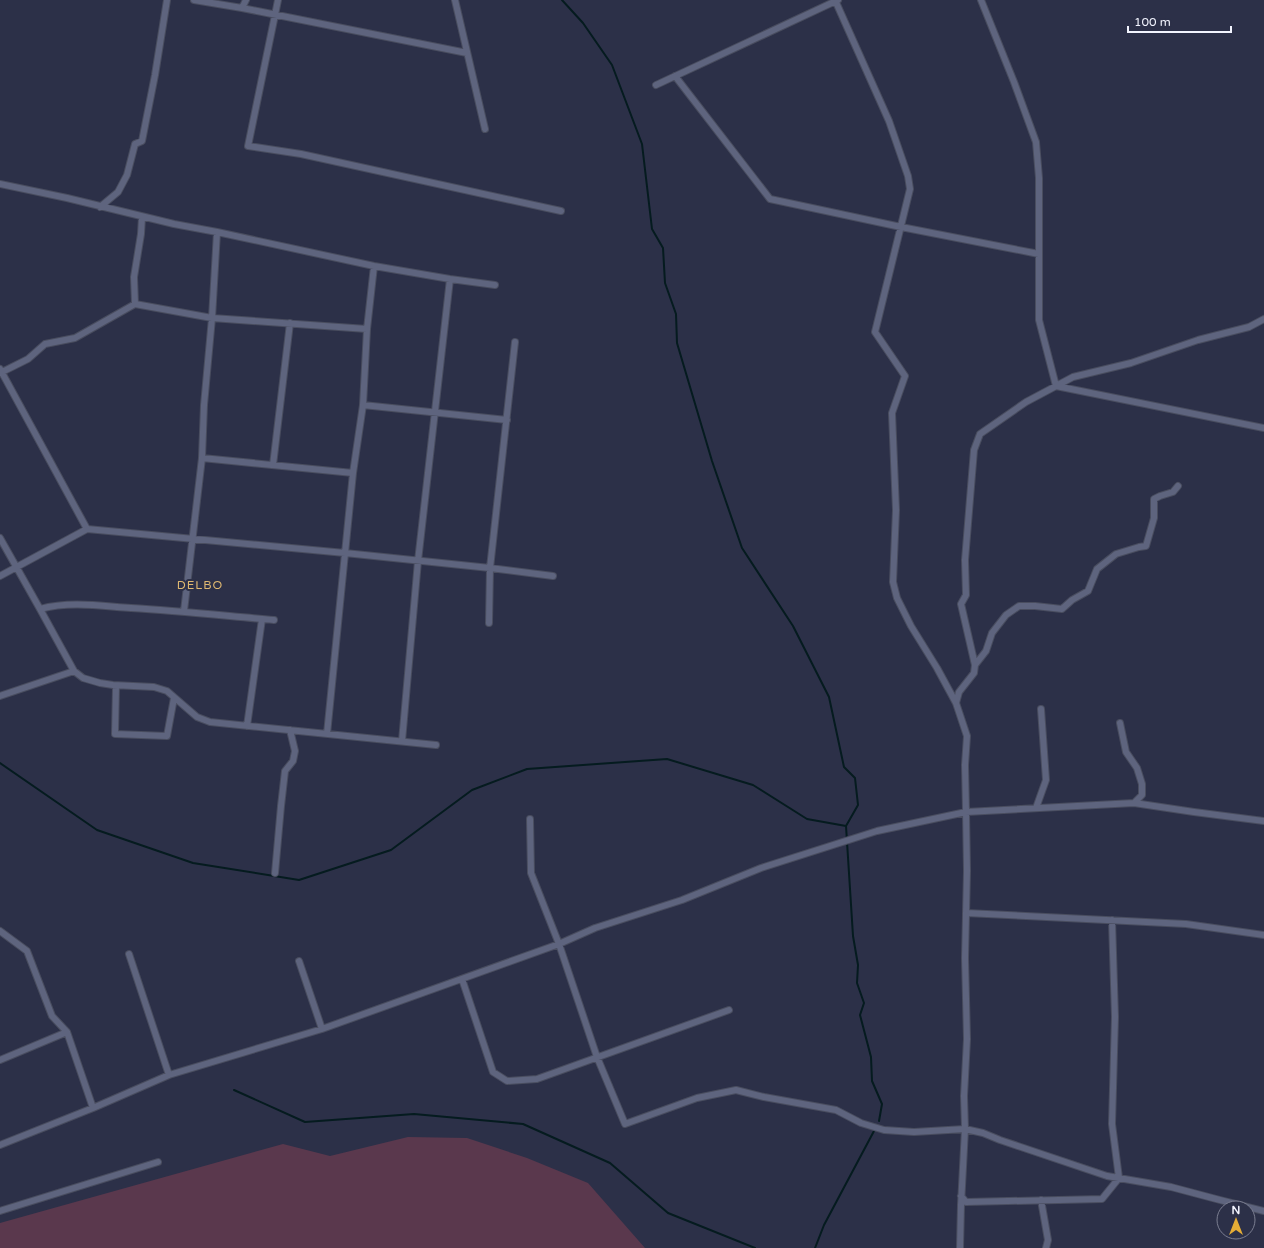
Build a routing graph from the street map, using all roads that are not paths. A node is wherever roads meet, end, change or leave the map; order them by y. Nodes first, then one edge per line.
1 (167, 0) edge
2 (194, 0) edge
3 (246, 0) edge
4 (278, 0) edge
5 (455, 0) edge
6 (836, 0) edge
7 (981, 0) edge
8 (242, 8) junction
9 (276, 15) junction
10 (467, 53) junction
11 (675, 76) junction
12 (656, 85) dead end
13 (485, 129) dead end
14 (0, 184) edge
15 (100, 207) junction
16 (561, 211) dead end
17 (142, 216) junction
18 (900, 227) junction
19 (218, 232) junction
20 (1039, 254) junction
21 (374, 266) junction
22 (450, 279) junction
23 (495, 285) dead end
24 (135, 304) junction
25 (212, 318) junction
26 (1264, 319) edge
27 (290, 323) junction
28 (367, 329) junction
29 (515, 342) dead end
30 (0, 371) edge
31 (1056, 386) junction
32 (364, 405) junction
33 (435, 412) junction
34 (506, 420) junction
35 (1264, 428) edge
36 (202, 458) junction
37 (273, 465) junction
38 (353, 473) junction
39 (1178, 486) dead end
40 (87, 529) junction
41 (0, 538) edge
42 (193, 538) junction
43 (345, 553) junction
44 (418, 561) junction
45 (16, 568) junction
46 (490, 568) junction
47 (0, 576) edge
48 (553, 576) dead end
49 (40, 609) junction
50 (184, 611) junction
51 (262, 619) junction
52 (274, 620) dead end
53 (489, 622) dead end
54 (975, 665) junction
55 (74, 671) junction
56 (116, 686) junction
57 (0, 696) edge
58 (174, 698) junction
59 (956, 703) junction
60 (1041, 709) dead end
61 (1120, 724) dead end
62 (247, 726) junction
63 (290, 730) junction
64 (327, 734) junction
65 (402, 741) junction
66 (436, 745) dead end
67 (1134, 803) junction
68 (1036, 808) junction
69 (966, 812) junction
70 (530, 819) dead end
71 (1264, 820) edge
72 (275, 873) dead end
73 (966, 913) junction
74 (1112, 920) junction
75 (0, 931) edge
76 (1264, 935) edge
77 (559, 944) junction
78 (129, 954) dead end
79 (299, 961) dead end
80 (462, 979) junction
81 (729, 1010) dead end
82 (322, 1028) junction
83 (67, 1032) junction
84 (598, 1057) junction
85 (0, 1060) edge
86 (169, 1075) junction
87 (93, 1108) junction
88 (965, 1129) junction
89 (0, 1145) edge
90 (158, 1162) dead end
91 (1119, 1178) junction
92 (961, 1196) junction
93 (1041, 1200) junction
94 (0, 1211) edge
95 (1264, 1211) edge
96 (960, 1248) edge
97 (1046, 1248) edge

1 - 15 street
2 - 8 street
3 - 8 street
4 - 9 street
5 - 10 street
6 - 11 street
6 - 18 street
7 - 20 street
8 - 9 street
9 - 10 street
9 - 16 street
10 - 13 street
11 - 12 street
11 - 18 street
14 - 15 street
15 - 17 street
17 - 19 street
17 - 24 street
18 - 20 street
18 - 59 street
19 - 21 street
19 - 25 street
20 - 31 street
21 - 22 street
21 - 28 street
22 - 23 street
22 - 33 street
24 - 25 street
24 - 30 street
25 - 27 street
25 - 36 street
26 - 31 street
27 - 28 street
27 - 37 street
28 - 32 street
29 - 34 street
30 - 40 street
31 - 35 street
31 - 54 street
32 - 33 street
32 - 38 street
33 - 34 street
33 - 44 street
34 - 46 street
36 - 37 street
36 - 42 street
37 - 38 street
38 - 43 street
39 - 54 street
40 - 42 street
40 - 45 street
41 - 45 street
42 - 43 street
42 - 50 street
43 - 44 street
43 - 64 street
44 - 46 street
44 - 65 street
45 - 47 street
45 - 49 street
46 - 48 street
46 - 53 street
49 - 50 street
49 - 55 street
50 - 51 street
51 - 52 street
51 - 62 street
54 - 59 street
55 - 56 street
55 - 57 street
56 - 58 street
56 - 58 street
58 - 62 street
59 - 69 street
60 - 68 street
61 - 67 street
62 - 63 street
63 - 64 street
63 - 72 street
64 - 65 street
65 - 66 street
67 - 68 street
67 - 71 street
68 - 69 street
69 - 73 street
69 - 77 street
70 - 77 street
73 - 74 street
73 - 88 street
74 - 76 street
74 - 91 street
75 - 83 street
77 - 80 street
77 - 84 street
78 - 86 street
79 - 82 street
80 - 82 street
80 - 84 street
81 - 84 street
82 - 86 street
83 - 85 street
83 - 87 street
84 - 88 street
86 - 87 street
87 - 89 street
88 - 91 street
88 - 92 street
90 - 94 street
91 - 93 street
91 - 95 street
92 - 93 street
92 - 96 street
93 - 97 street

